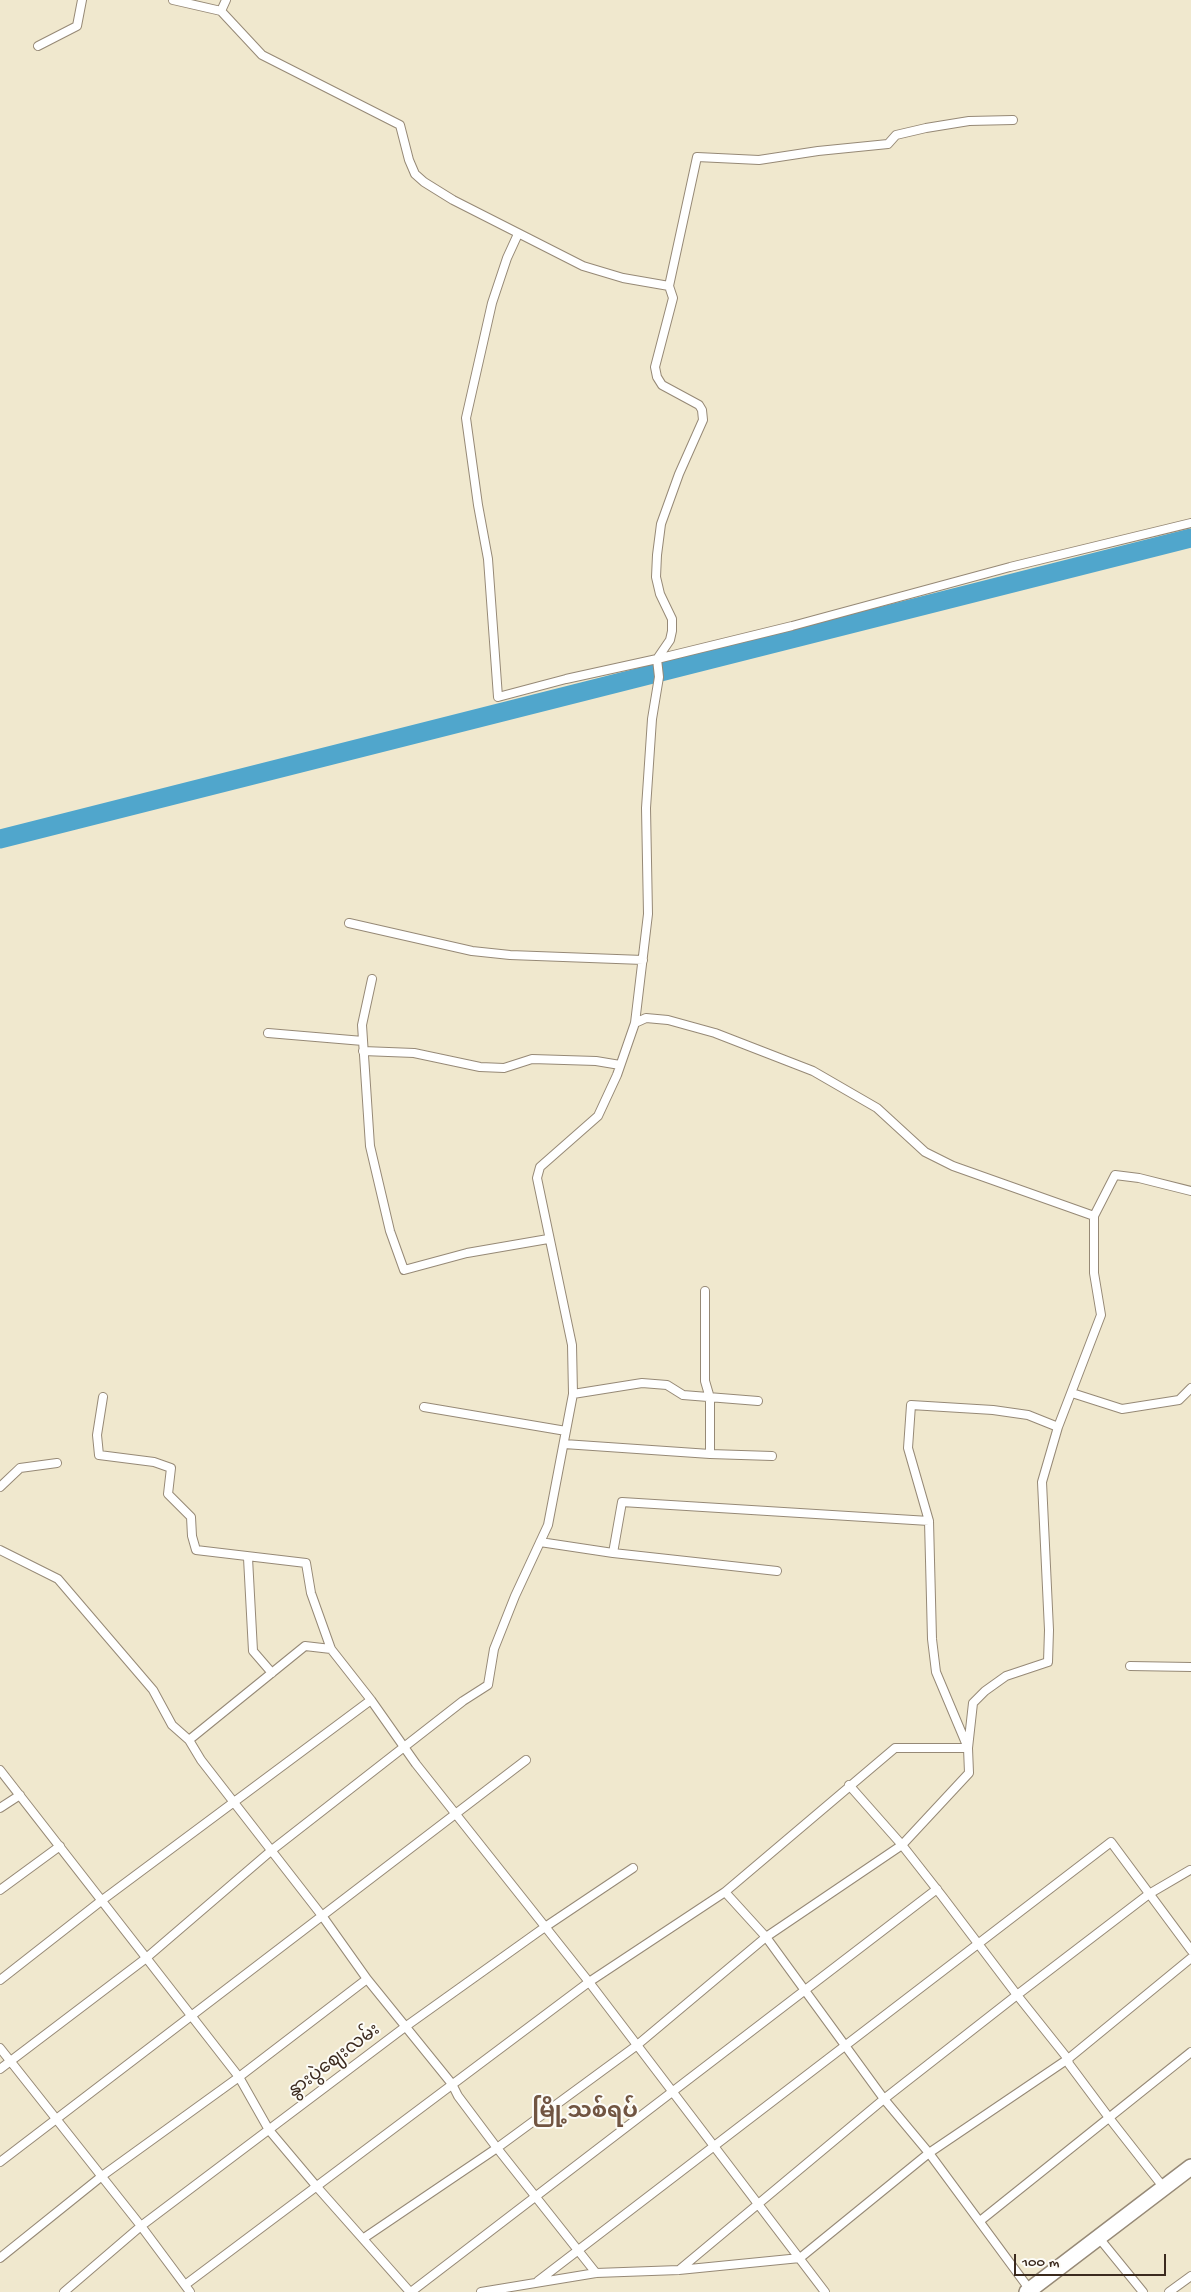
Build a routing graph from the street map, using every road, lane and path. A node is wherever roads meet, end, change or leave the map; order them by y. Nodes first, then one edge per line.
1 (82, 0) edge
2 (173, 0) edge
3 (226, 0) edge
4 (204, 3) edge
5 (221, 10) junction
6 (38, 46) dead end
7 (1013, 120) dead end
8 (518, 234) junction
9 (669, 286) junction
10 (1191, 523) edge
11 (657, 660) junction
12 (349, 923) dead end
13 (642, 960) junction
14 (372, 979) dead end
15 (635, 1024) junction
16 (268, 1033) dead end
17 (363, 1041) junction
18 (363, 1051) junction
19 (620, 1065) junction
20 (1191, 1192) edge
21 (1094, 1216) junction
22 (548, 1239) junction
23 (705, 1291) dead end
24 (1191, 1388) edge
25 (1072, 1393) junction
26 (573, 1394) junction
27 (103, 1397) dead end
28 (710, 1398) junction
29 (758, 1401) dead end
30 (424, 1407) dead end
31 (1058, 1427) junction
32 (566, 1431) junction
33 (564, 1444) junction
34 (710, 1454) junction
35 (772, 1456) dead end
36 (57, 1463) dead end
37 (0, 1486) edge
38 (929, 1521) junction
39 (540, 1542) junction
40 (0, 1550) edge
41 (612, 1553) junction
42 (248, 1558) junction
43 (777, 1571) dead end
44 (331, 1650) junction
45 (1130, 1666) dead end
46 (1191, 1667) edge
47 (272, 1673) junction
48 (371, 1700) junction
49 (189, 1740) junction
50 (405, 1746) junction
51 (968, 1748) junction
52 (526, 1760) dead end
53 (0, 1770) edge
54 (849, 1785) junction
55 (20, 1795) junction
56 (233, 1803) junction
57 (0, 1808) edge
58 (455, 1813) junction
59 (902, 1844) junction
60 (60, 1846) junction
61 (272, 1850) junction
62 (633, 1868) dead end
63 (1190, 1870) edge
64 (936, 1889) junction
65 (0, 1890) edge
66 (725, 1892) junction
67 (1149, 1894) junction
68 (101, 1901) junction
69 (323, 1916) junction
70 (545, 1927) junction
71 (766, 1936) junction
72 (978, 1943) junction
73 (1191, 1950) edge
74 (1191, 1958) edge
75 (145, 1959) junction
76 (367, 1978) junction
77 (0, 1980) edge
78 (589, 1982) junction
79 (806, 1990) junction
80 (1017, 1995) junction
81 (192, 2016) junction
82 (405, 2027) junction
83 (846, 2045) junction
84 (636, 2046) junction
85 (0, 2048) edge
86 (1191, 2052) edge
87 (1068, 2059) junction
88 (10, 2061) junction
89 (0, 2069) edge
90 (239, 2078) junction
91 (452, 2084) junction
92 (672, 2092) junction
93 (884, 2099) junction
94 (56, 2118) junction
95 (1110, 2119) junction
96 (270, 2130) junction
97 (713, 2147) junction
98 (497, 2148) junction
99 (929, 2153) junction
100 (0, 2162) edge
101 (1191, 2167) edge
102 (102, 2176) junction
103 (317, 2187) junction
104 (1164, 2188) junction
105 (536, 2196) junction
106 (758, 2205) junction
107 (980, 2221) junction
108 (141, 2226) junction
109 (364, 2238) junction
110 (1099, 2238) junction
111 (578, 2251) junction
112 (0, 2258) edge
113 (800, 2258) junction
114 (679, 2270) junction
115 (596, 2273) junction
116 (1191, 2276) edge
117 (538, 2281) junction
118 (185, 2285) junction
119 (1029, 2291) edge
120 (64, 2292) edge
121 (190, 2292) edge
122 (411, 2292) edge
123 (481, 2292) edge
124 (824, 2292) edge
125 (1143, 2292) edge
126 (1169, 2292) edge

1 - 6 street
2 - 4 street
3 - 5 street
4 - 5 street
5 - 8 street
7 - 9 street
8 - 9 street
8 - 11 street
9 - 11 street
10 - 11 street
11 - 13 street
12 - 13 street
13 - 15 street
14 - 17 street
15 - 19 street
15 - 21 street
16 - 17 street
17 - 18 street
18 - 19 street
18 - 22 street
19 - 22 street
20 - 21 street
21 - 25 street
22 - 26 street
23 - 28 street
24 - 25 street
25 - 31 street
26 - 28 street
26 - 32 street
27 - 42 street
28 - 29 street
28 - 34 street
30 - 32 street
31 - 38 street
31 - 51 street
32 - 33 street
33 - 34 street
33 - 39 street
34 - 35 street
36 - 37 street
38 - 41 street
38 - 51 street
39 - 41 street
39 - 50 street
40 - 49 street
41 - 43 street
42 - 44 street
42 - 47 street
44 - 47 street
44 - 48 street
45 - 46 street
47 - 49 street
48 - 50 street
48 - 56 street
49 - 56 street
50 - 58 street
50 - 61 street
51 - 54 street
51 - 59 street
52 - 58 street
53 - 55 street
54 - 59 street
54 - 66 street
55 - 57 street
55 - 60 street
56 - 61 street
56 - 68 street
58 - 69 street
58 - 70 street
59 - 64 street
59 - 71 street
60 - 65 street
60 - 68 street
61 - 69 street
61 - 75 street
62 - 70 street, နွားပွဲဈေးလမ်း
63 - 67 street
64 - 72 street
64 - 79 street
66 - 71 street
66 - 78 street
67 - 72 street
67 - 73 street
67 - 80 street
68 - 75 street
68 - 77 street
69 - 76 street
69 - 81 street
70 - 78 street
70 - 82 street, နွားပွဲဈေးလမ်း
71 - 79 street
71 - 84 street
72 - 80 street
72 - 83 street
74 - 87 street
75 - 81 street
75 - 88 street
76 - 82 street
76 - 90 street
78 - 84 street
78 - 91 street
79 - 83 street
79 - 92 street
80 - 87 street
80 - 93 street
81 - 90 street
81 - 94 street
82 - 91 street
82 - 96 street, နွားပွဲဈေးလမ်း
83 - 93 street
83 - 97 street
84 - 92 street
84 - 98 street
85 - 88 street
86 - 95 street
87 - 95 street
87 - 99 street
88 - 89 street
88 - 94 street
90 - 96 street
90 - 102 street
91 - 98 street
91 - 103 street
92 - 97 street
92 - 105 street
93 - 99 street
93 - 106 street
94 - 100 street
94 - 102 street
95 - 104 street
95 - 107 street
96 - 103 street
96 - 108 street, နွားပွဲဈေးလမ်း
97 - 106 street
97 - 111 street
98 - 105 street
98 - 109 street
99 - 107 street
99 - 113 street
101 - 104 highway
102 - 108 street
102 - 112 street
103 - 109 street
103 - 118 street
104 - 110 highway
105 - 111 street
105 - 122 street
106 - 113 street
106 - 114 street
107 - 119 street
108 - 118 street
108 - 120 street, နွားပွဲဈေးလမ်း
109 - 122 street
110 - 119 highway
110 - 125 street
111 - 115 street
111 - 117 street
113 - 114 street
113 - 124 street
114 - 115 street
115 - 117 street
116 - 126 street
117 - 123 street
118 - 121 street

